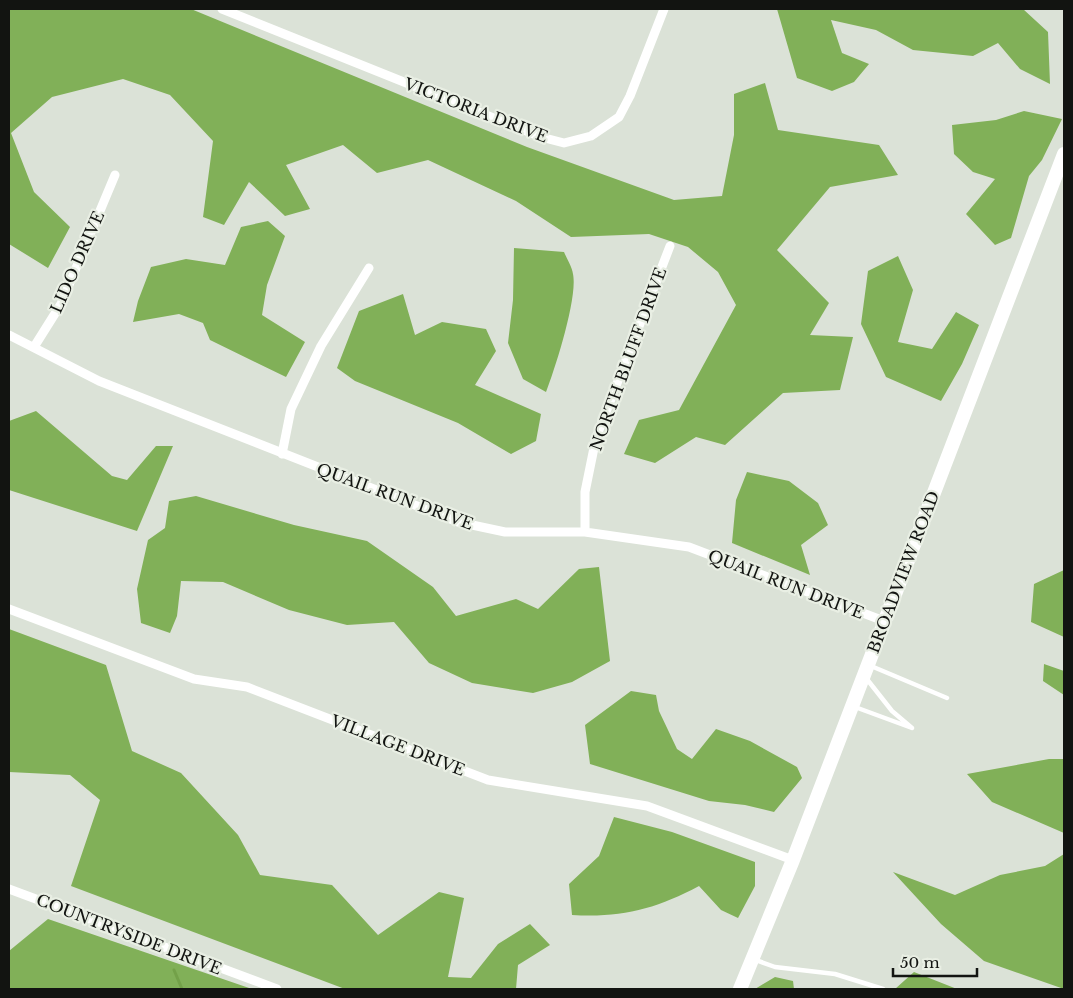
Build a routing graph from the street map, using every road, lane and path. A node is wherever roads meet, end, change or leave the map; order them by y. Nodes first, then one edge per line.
1 (222, 9) edge
2 (664, 9) edge
3 (1064, 154) edge
4 (115, 175) dead end
5 (670, 246) dead end
6 (368, 268) dead end
7 (9, 334) edge
8 (34, 347) junction
9 (282, 454) junction
10 (585, 532) junction
11 (9, 609) edge
12 (884, 620) junction
13 (865, 669) junction
14 (946, 698) dead end
15 (852, 705) junction
16 (792, 860) junction
17 (9, 889) edge
18 (752, 958) junction
19 (277, 989) edge
20 (740, 989) edge
21 (883, 989) edge

1 - 2 street, VICTORIA DRIVE
3 - 12 main road, BROADVIEW ROAD
4 - 8 street, LIDO DRIVE
5 - 10 street, NORTH BLUFF DRIVE
6 - 9 street
7 - 8 street, QUAIL RUN DRIVE
8 - 9 street, QUAIL RUN DRIVE
9 - 10 street, QUAIL RUN DRIVE
10 - 12 street, QUAIL RUN DRIVE
11 - 16 street, VILLAGE DRIVE
12 - 13 main road, BROADVIEW ROAD
13 - 14 lane
13 - 15 main road, BROADVIEW ROAD
13 - 15 lane
15 - 16 main road, BROADVIEW ROAD
16 - 18 main road, BROADVIEW ROAD
17 - 19 street, COUNTRYSIDE DRIVE
18 - 20 main road, BROADVIEW ROAD
18 - 21 lane

